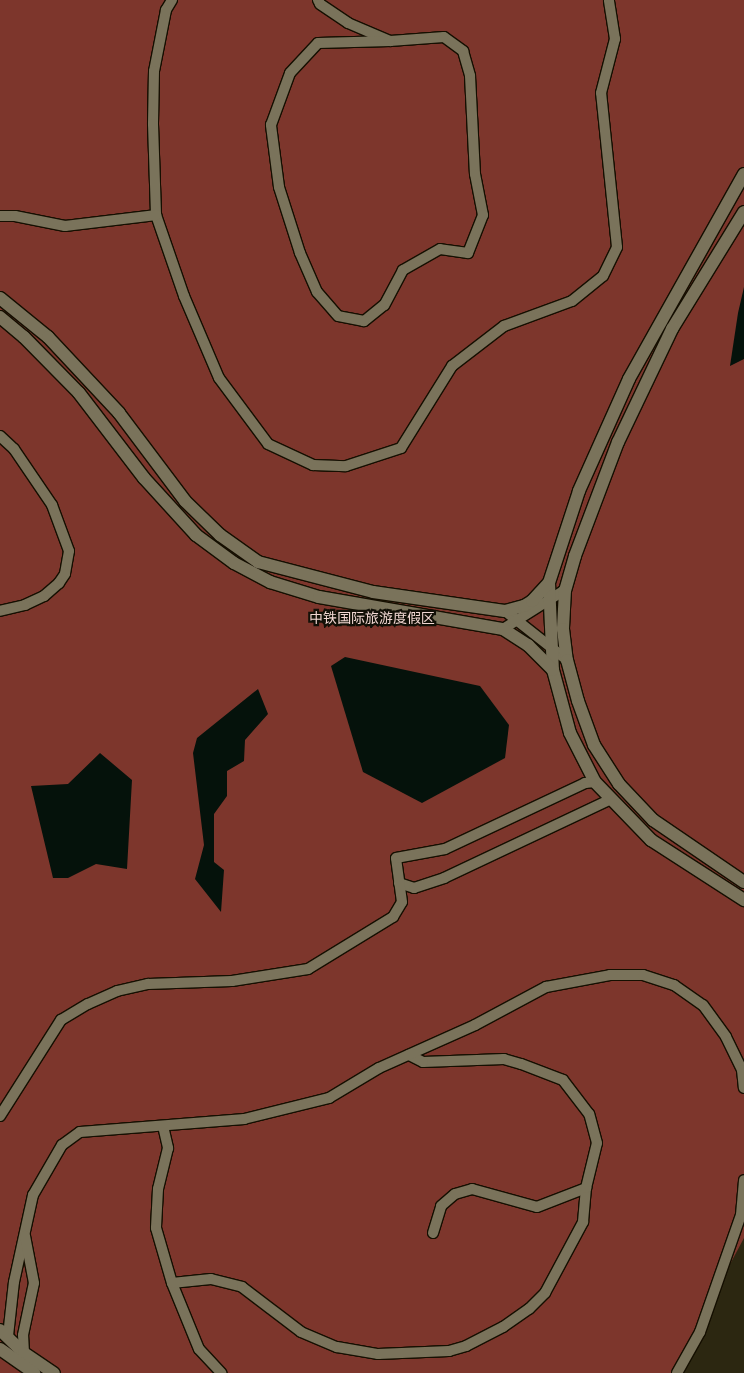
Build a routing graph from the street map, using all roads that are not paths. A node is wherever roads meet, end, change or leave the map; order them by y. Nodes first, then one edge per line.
1 (172, 0) edge
2 (318, 0) edge
3 (609, 0) edge
4 (390, 41) junction
5 (744, 174) edge
6 (744, 212) edge
7 (156, 215) junction
8 (0, 216) edge
9 (15, 216) junction
10 (0, 224) edge
11 (0, 298) edge
12 (0, 317) edge
13 (0, 436) edge
14 (549, 583) junction
15 (565, 590) junction
16 (550, 601) junction
17 (0, 611) edge
18 (505, 611) junction
19 (516, 620) junction
20 (503, 629) junction
21 (552, 648) junction
22 (567, 660) junction
23 (553, 670) junction
24 (594, 782) junction
25 (611, 799) junction
26 (744, 882) edge
27 (399, 883) junction
28 (744, 900) edge
29 (408, 1055) junction
30 (744, 1088) edge
31 (0, 1116) edge
32 (163, 1126) junction
33 (744, 1180) edge
34 (586, 1188) junction
35 (742, 1212) edge
36 (24, 1230) junction
37 (433, 1233) dead end
38 (14, 1282) junction
39 (34, 1283) junction
40 (172, 1283) junction
41 (4, 1333) edge
42 (0, 1349) edge
43 (24, 1353) junction
44 (34, 1373) edge
45 (54, 1373) edge
46 (221, 1373) edge
47 (677, 1373) edge

1 - 7 street
2 - 4 street
3 - 7 street
4 - 4 street
5 - 14 street
6 - 15 street
7 - 9 street
8 - 9 street
9 - 10 street
11 - 18 street
12 - 20 street
13 - 17 street
14 - 16 street
14 - 18 street
15 - 16 street
15 - 22 street
16 - 19 street
16 - 21 street
18 - 19 street
19 - 20 street
19 - 21 street
20 - 23 street
21 - 22 street
21 - 23 street
22 - 26 street
23 - 24 street
24 - 25 street
24 - 27 street
25 - 27 street
25 - 28 street
27 - 31 street
29 - 30 street
29 - 32 street
29 - 34 street
32 - 36 street
32 - 40 street
33 - 35 street
34 - 37 street
34 - 40 street
35 - 47 street
36 - 38 street
36 - 39 street
38 - 39 street
38 - 41 street
39 - 43 street
40 - 46 street
41 - 43 street
42 - 44 street
43 - 45 street

